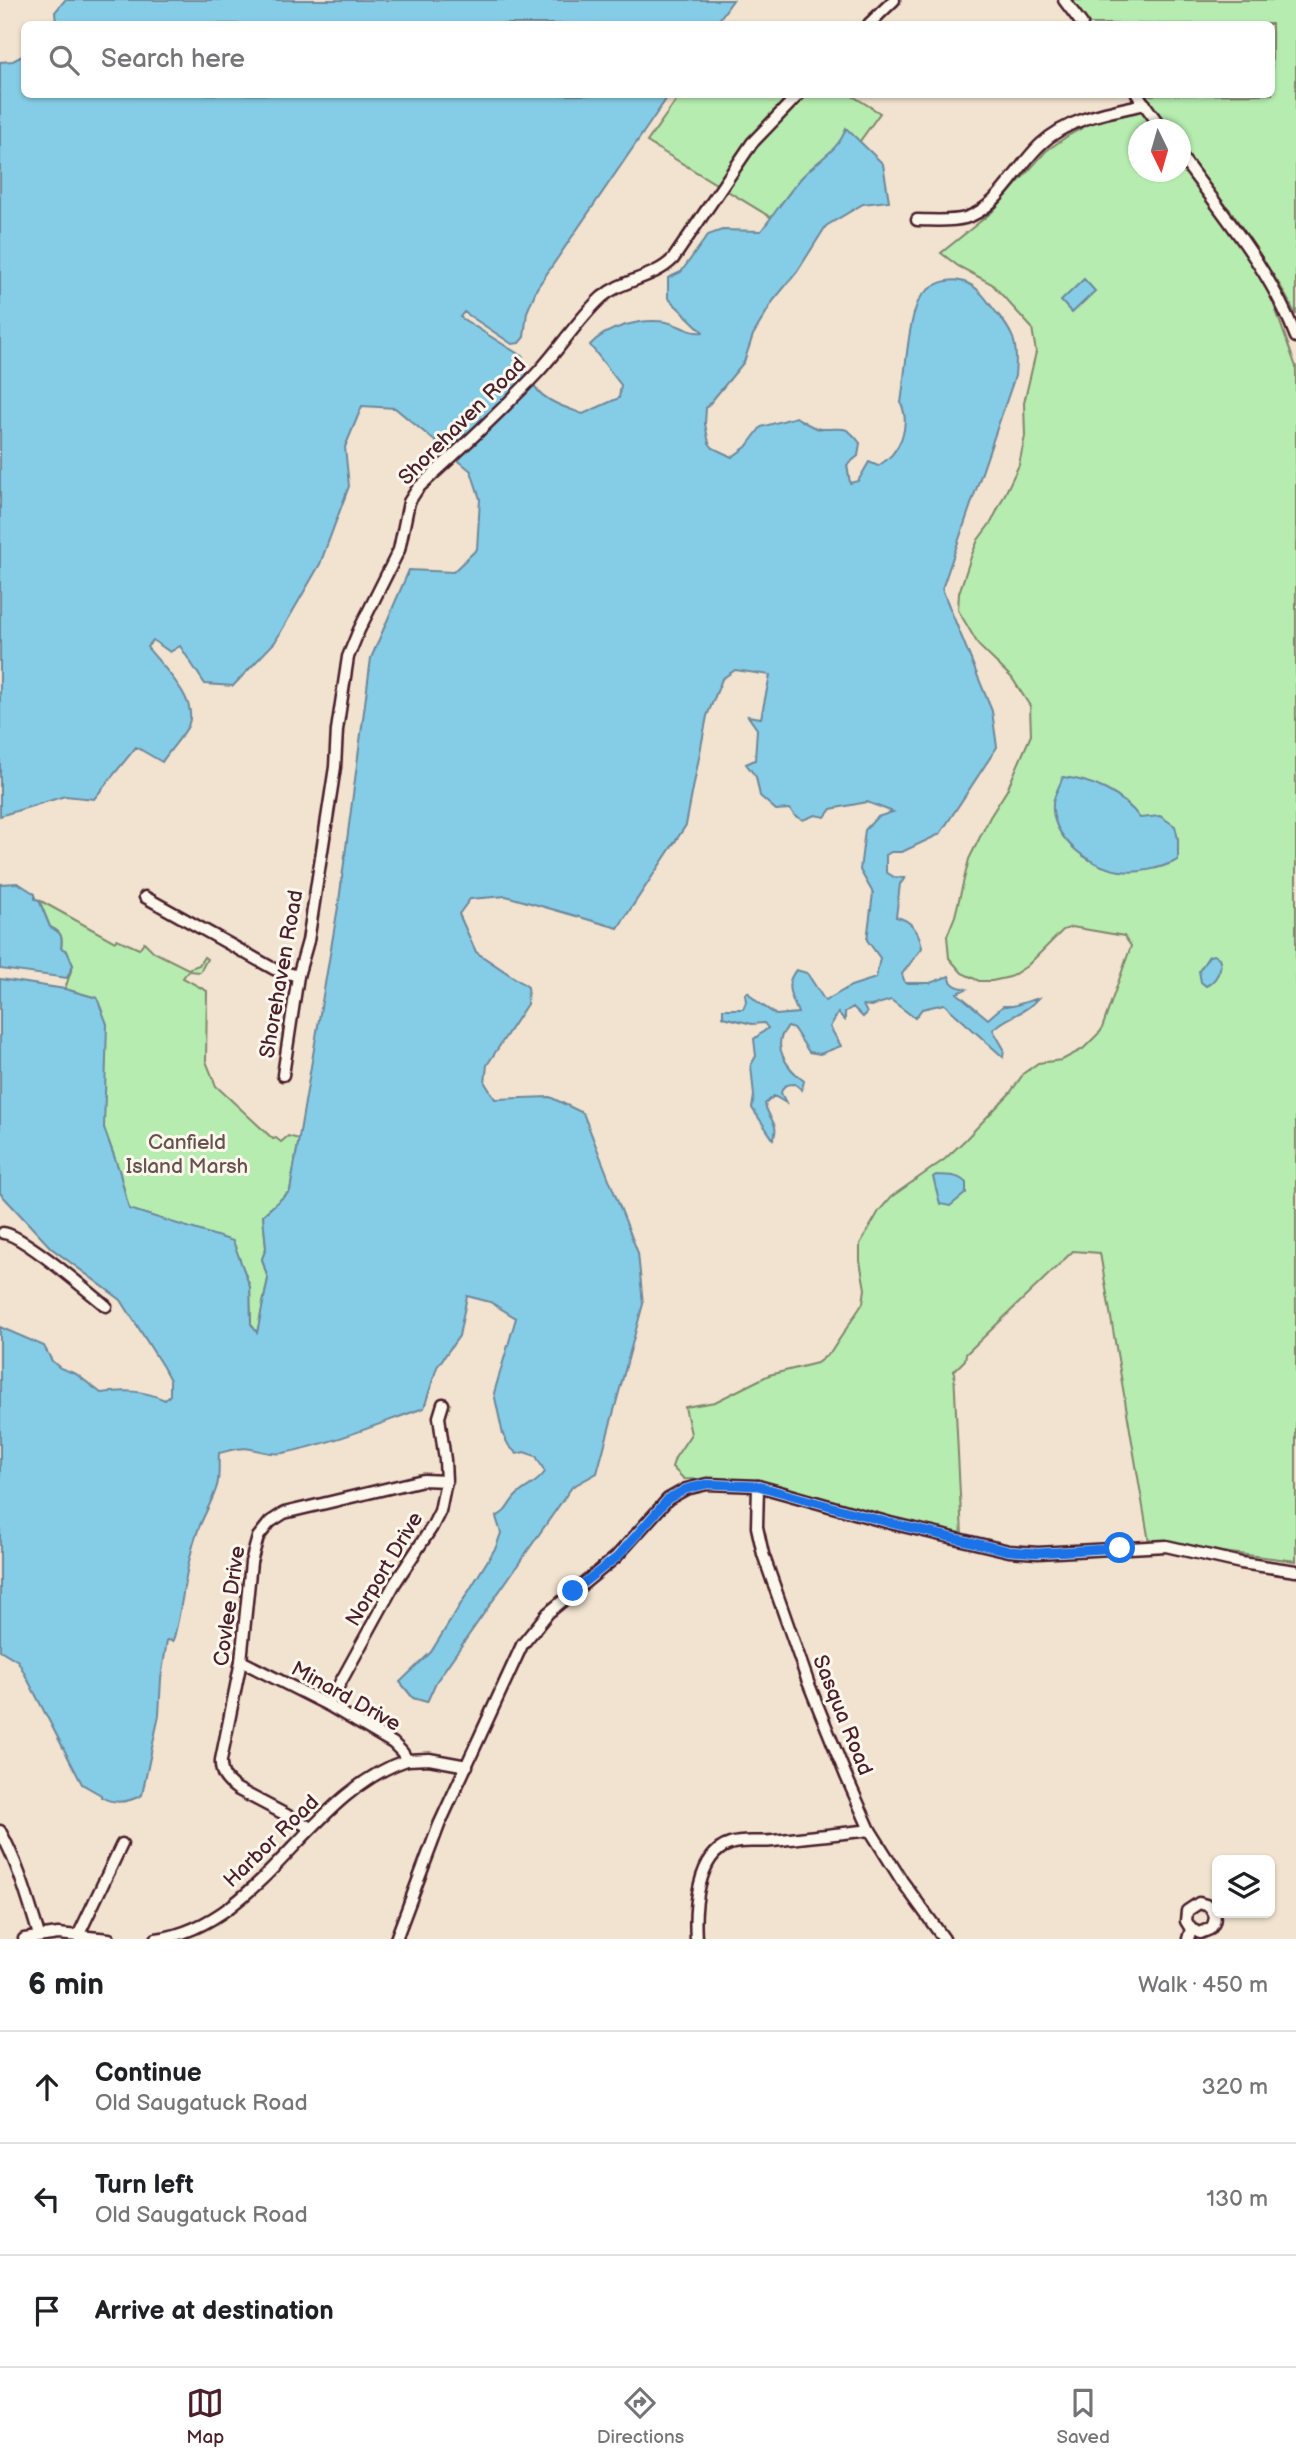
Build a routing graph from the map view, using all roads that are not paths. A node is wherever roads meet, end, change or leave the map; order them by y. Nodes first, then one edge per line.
1 (894, 0) edge
2 (1064, 0) edge
3 (872, 21) edge
4 (1080, 21) edge
5 (795, 98) edge
6 (1140, 98) edge
7 (1144, 104) junction
8 (1155, 119) edge
9 (1191, 169) edge
10 (917, 220) dead end
11 (1296, 337) edge
12 (145, 897) dead end
13 (298, 976) junction
14 (282, 1075) dead end
15 (1, 1234) edge
16 (106, 1306) dead end
17 (443, 1404) dead end
18 (446, 1481) junction
19 (758, 1486) junction
20 (1296, 1571) edge
21 (241, 1661) junction
22 (328, 1705) junction
23 (407, 1760) junction
24 (467, 1766) junction
25 (311, 1828) junction
26 (870, 1830) junction
27 (0, 1831) edge
28 (122, 1844) dead end
29 (38, 1936) junction
30 (78, 1936) junction
31 (24, 1939) edge
32 (109, 1939) edge
33 (156, 1939) edge
34 (396, 1939) edge
35 (696, 1939) edge
36 (944, 1939) edge

1 - 3 street
2 - 4 street
5 - 13 street, Shorehaven Road
6 - 7 street
7 - 8 street
7 - 10 street
9 - 11 street
12 - 13 street
13 - 14 street, Shorehaven Road
15 - 16 street
17 - 18 street, Norport Drive
18 - 21 street, Covlee Drive
18 - 22 street, Norport Drive
19 - 20 street
19 - 24 street
19 - 26 street, Sasqua Road
21 - 22 street, Minard Drive
21 - 25 street, Covlee Drive
22 - 23 street, Minard Drive
23 - 24 street, Minard Drive
23 - 25 street, Harbor Road
24 - 34 street
25 - 33 street, Harbor Road
26 - 35 street
26 - 36 street, Sasqua Road
27 - 29 street
28 - 30 street
29 - 30 street
29 - 31 street
30 - 32 street

